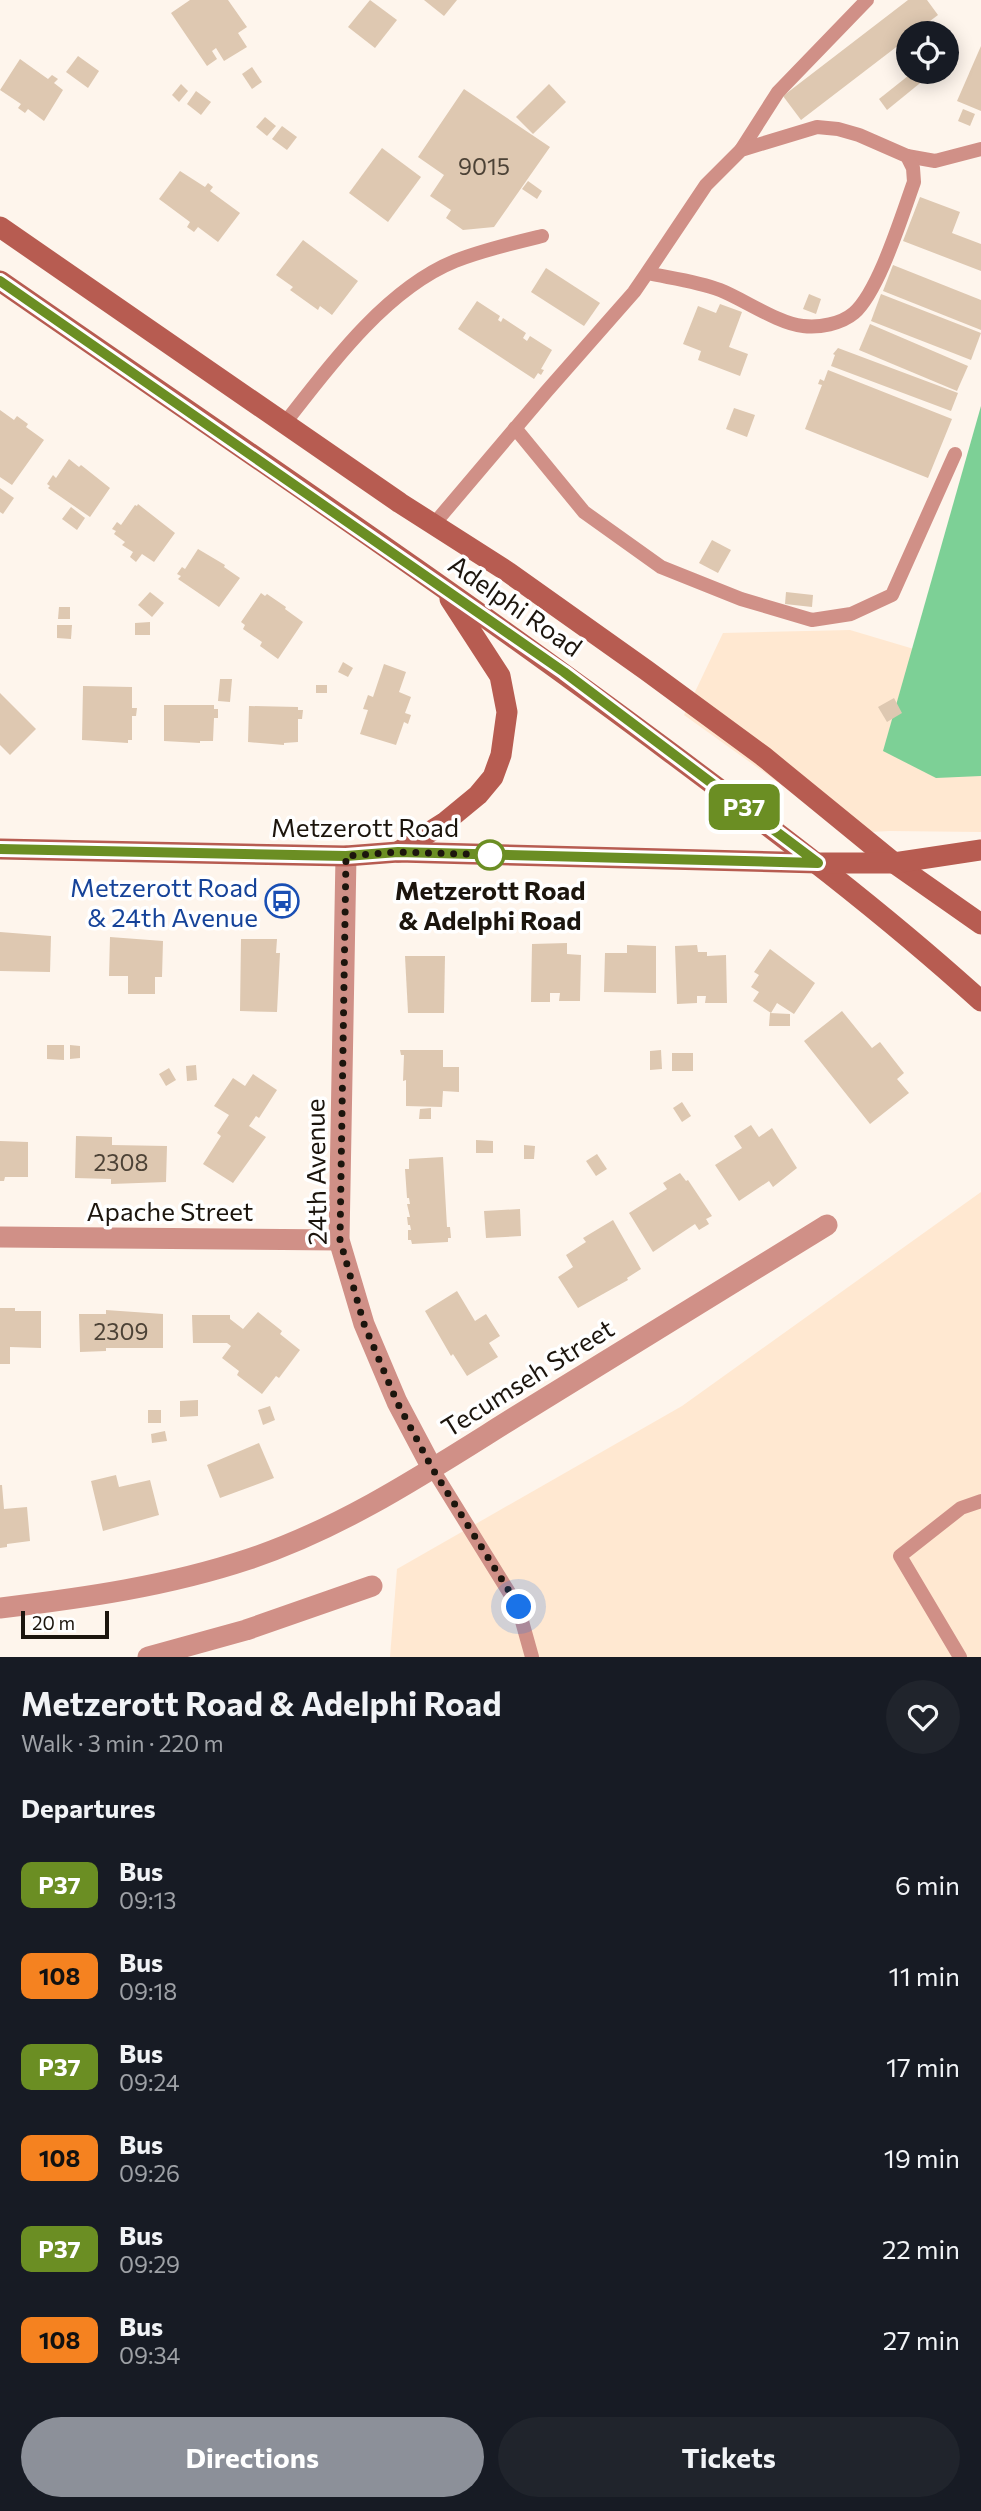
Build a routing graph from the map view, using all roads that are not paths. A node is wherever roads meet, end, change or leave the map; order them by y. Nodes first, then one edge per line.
1 (867, 0) edge
2 (981, 149) edge
3 (741, 150) junction
4 (907, 156) junction
5 (0, 227) edge
6 (542, 236) dead end
7 (647, 273) junction
8 (0, 281) edge
9 (285, 423) junction
10 (515, 428) junction
11 (956, 454) dead end
12 (434, 524) junction
13 (443, 588) junction
14 (0, 849) edge
15 (981, 850) edge
16 (398, 852) junction
17 (346, 856) junction
18 (818, 863) junction
19 (894, 863) junction
20 (981, 924) edge
21 (981, 1001) edge
22 (827, 1225) dead end
23 (0, 1237) edge
24 (340, 1240) junction
25 (432, 1468) junction
26 (981, 1501) edge
27 (372, 1586) dead end
28 (0, 1608) edge
29 (148, 1657) edge
30 (532, 1657) edge
31 (960, 1657) edge

1 - 3 lane
2 - 4 lane
3 - 4 lane
3 - 7 lane
4 - 7 lane
5 - 9 main road, Adelphi Road
6 - 9 lane
7 - 10 lane
8 - 13 main road, Adelphi Road
9 - 12 main road, Adelphi Road
10 - 11 lane
10 - 12 lane
12 - 19 main road, Adelphi Road
13 - 16 main road
13 - 18 main road, Adelphi Road
14 - 17 main road, Metzerott Road
15 - 19 main road, Metzerott Road
16 - 17 main road, Metzerott Road
16 - 18 main road, Metzerott Road
17 - 24 street, 24th Avenue
18 - 19 main road, Metzerott Road
18 - 21 main road, Adelphi Road
19 - 20 main road, Adelphi Road
22 - 25 street, Tecumseh Street
23 - 24 street, Apache Street
24 - 25 street, 24th Avenue
25 - 28 street, Tecumseh Street
25 - 30 lane
26 - 31 lane
27 - 29 street

